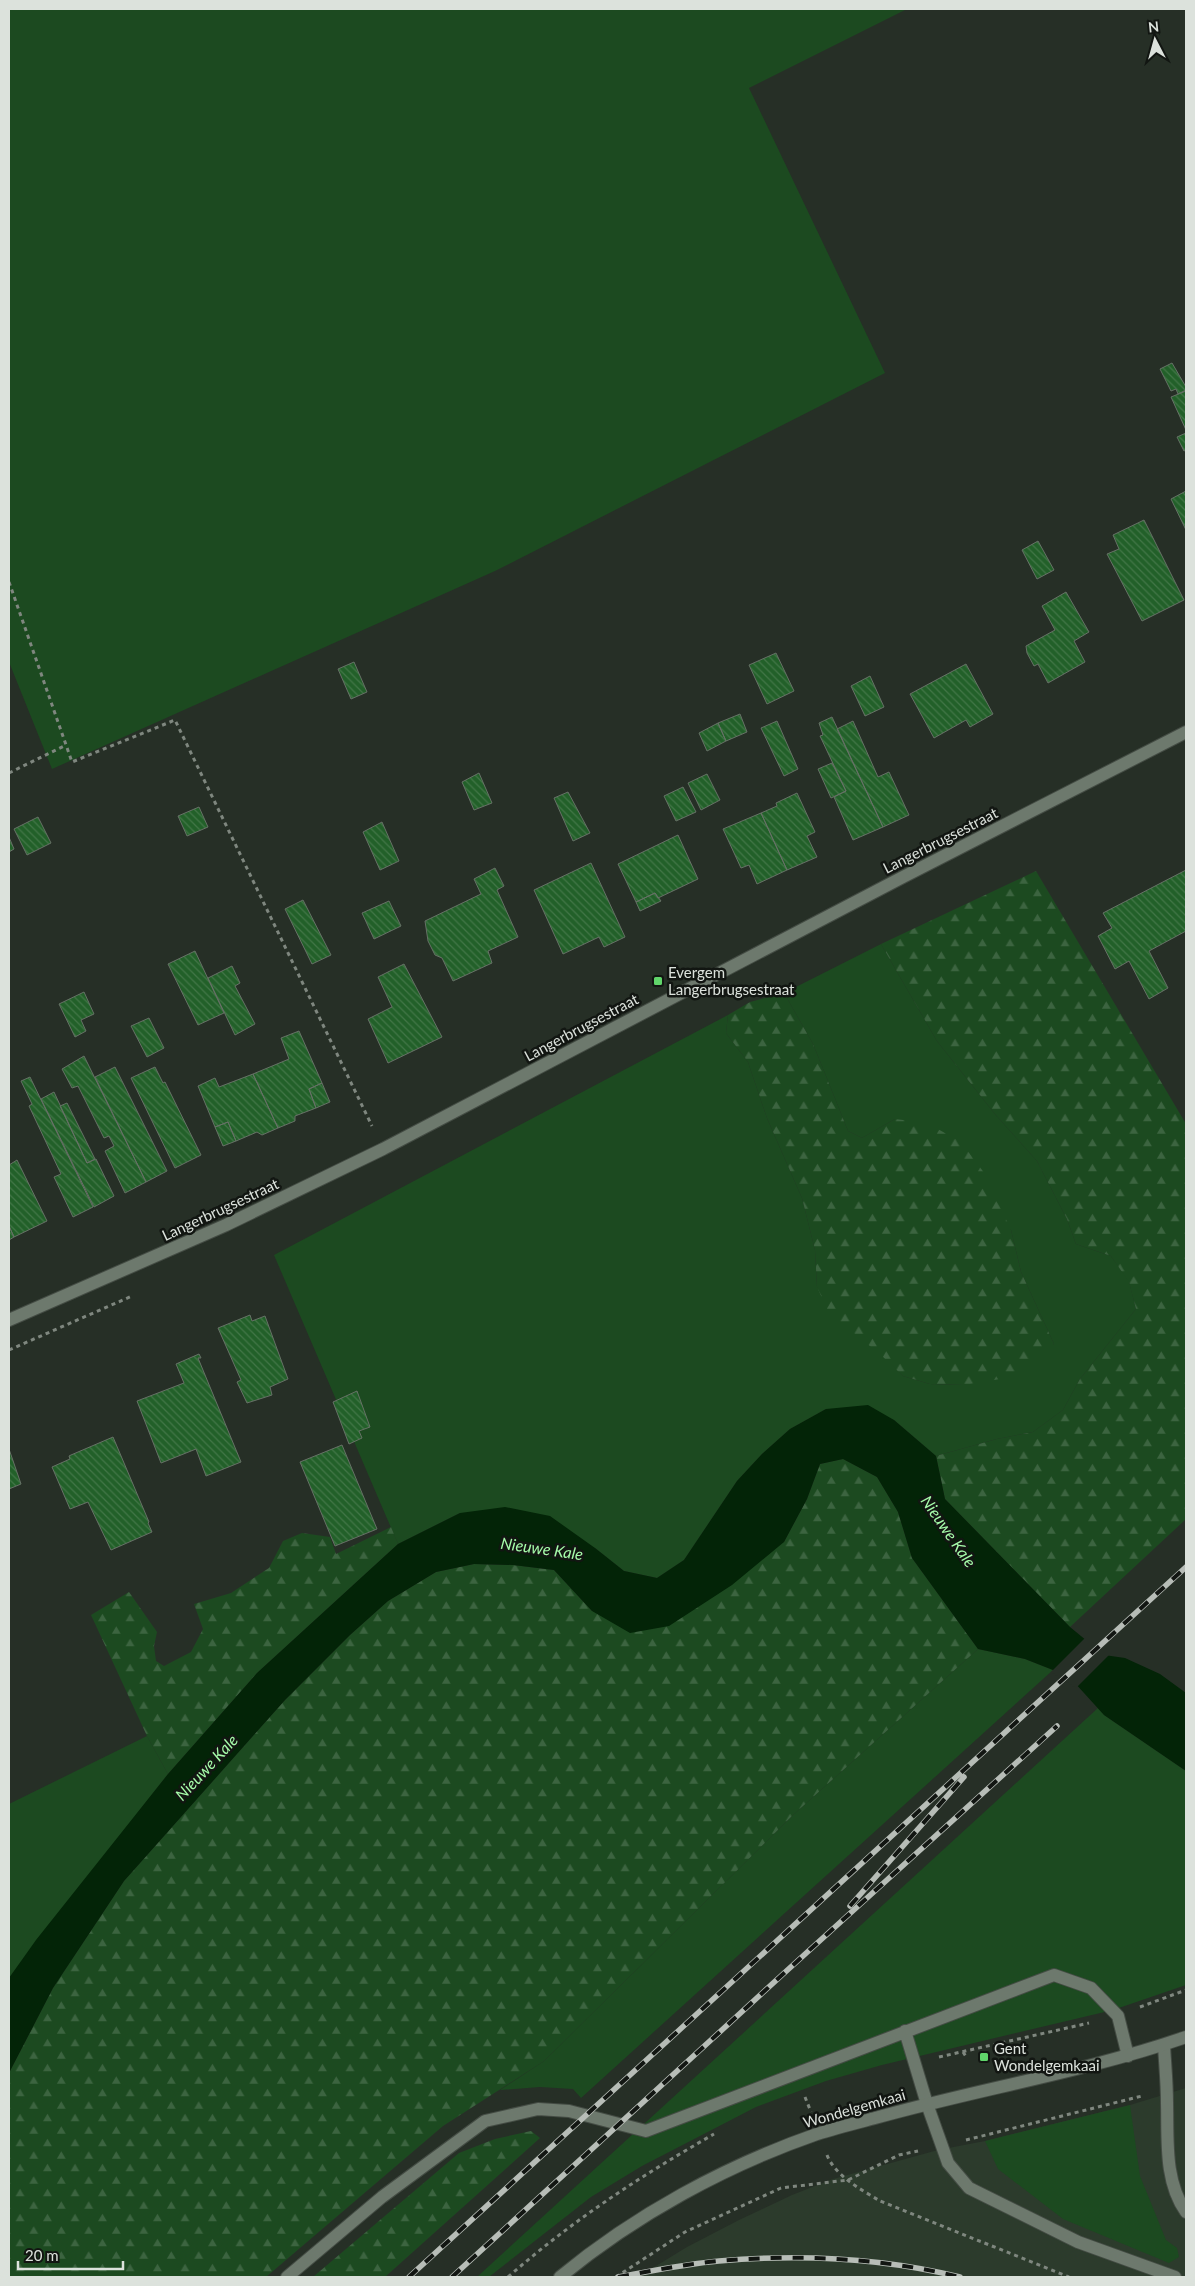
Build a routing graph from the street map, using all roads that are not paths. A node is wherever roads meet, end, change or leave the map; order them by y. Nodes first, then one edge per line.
1 (1186, 732) edge
2 (9, 1320) edge
3 (905, 2030) junction
4 (1186, 2037) edge
5 (1164, 2045) junction
6 (1128, 2056) junction
7 (927, 2104) junction
8 (1186, 2212) edge
9 (288, 2277) edge
10 (560, 2277) edge
11 (1175, 2277) edge

1 - 2 street, Langerbrugsestraat
3 - 6 street
3 - 7 street
3 - 9 street
4 - 5 street, Wondelgemkaai
5 - 6 street, Wondelgemkaai
5 - 8 street
6 - 7 street, Wondelgemkaai
7 - 10 street, Wondelgemkaai
7 - 11 street

